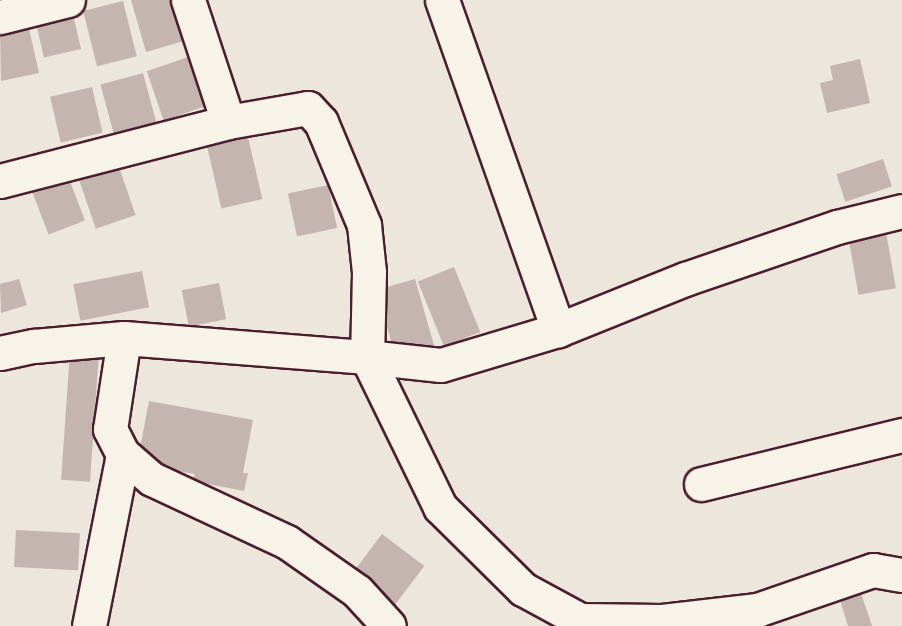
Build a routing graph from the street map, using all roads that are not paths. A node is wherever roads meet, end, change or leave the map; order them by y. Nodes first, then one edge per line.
1 (68, 0) edge
2 (188, 0) edge
3 (442, 0) edge
4 (0, 16) edge
5 (228, 122) junction
6 (0, 181) edge
7 (902, 211) edge
8 (558, 330) junction
9 (124, 338) junction
10 (0, 353) edge
11 (367, 357) junction
12 (902, 435) edge
13 (123, 454) junction
14 (701, 484) dead end
15 (902, 575) edge
16 (89, 626) edge
17 (389, 626) edge

1 - 4 street
2 - 5 street
3 - 8 street
5 - 6 street
5 - 11 street
7 - 8 street
8 - 11 street
9 - 10 street
9 - 11 street
9 - 13 street
11 - 15 street
12 - 14 street
13 - 16 street
13 - 17 street

